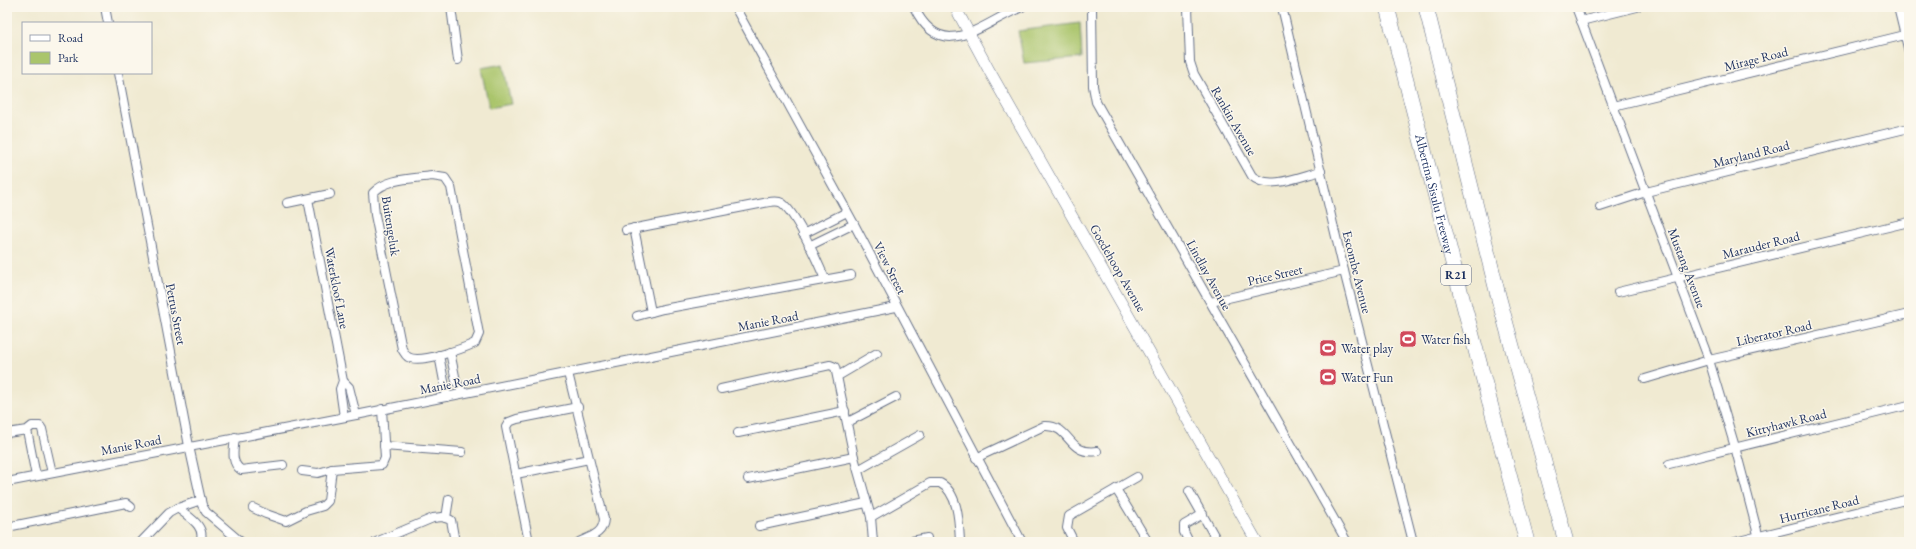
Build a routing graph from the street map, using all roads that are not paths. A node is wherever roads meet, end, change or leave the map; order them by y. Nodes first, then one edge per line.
1 (105, 7) edge
2 (451, 7) edge
3 (735, 7) edge
4 (914, 7) edge
5 (955, 7) edge
6 (1022, 7) edge
7 (1092, 7) edge
8 (1188, 7) edge
9 (1282, 7) edge
10 (1387, 7) edge
11 (1426, 7) edge
12 (1576, 7) edge
13 (1637, 7) edge
14 (1898, 7) edge
15 (1581, 21) junction
16 (108, 22) edge
17 (969, 34) junction
18 (1905, 35) junction
19 (1909, 52) edge
20 (458, 60) dead end
21 (118, 74) edge
22 (1613, 106) junction
23 (1909, 128) edge
24 (1321, 171) junction
25 (1646, 192) junction
26 (330, 194) dead end
27 (308, 199) junction
28 (287, 203) dead end
29 (1600, 207) dead end
30 (847, 212) junction
31 (1909, 222) edge
32 (854, 224) junction
33 (803, 234) junction
34 (809, 246) junction
35 (1344, 271) junction
36 (851, 275) dead end
37 (825, 278) junction
38 (1678, 278) junction
39 (1618, 292) dead end
40 (1211, 302) junction
41 (896, 307) junction
42 (651, 312) junction
43 (1909, 314) edge
44 (637, 316) dead end
45 (450, 352) junction
46 (877, 353) dead end
47 (439, 355) junction
48 (1709, 360) junction
49 (568, 373) junction
50 (838, 376) junction
51 (1645, 379) dead end
52 (343, 381) junction
53 (721, 389) dead end
54 (463, 393) junction
55 (447, 396) junction
56 (896, 397) dead end
57 (1909, 405) edge
58 (578, 407) junction
59 (382, 409) junction
60 (845, 412) junction
61 (356, 415) junction
62 (344, 417) junction
63 (848, 422) junction
64 (27, 430) junction
65 (7, 433) edge
66 (738, 434) dead end
67 (920, 435) dead end
68 (235, 437) junction
69 (189, 446) junction
70 (384, 446) junction
71 (1735, 447) junction
72 (1097, 451) dead end
73 (462, 452) dead end
74 (854, 457) junction
75 (589, 458) junction
76 (976, 458) junction
77 (1669, 464) dead end
78 (283, 465) dead end
79 (332, 468) junction
80 (858, 470) junction
81 (302, 471) dead end
82 (52, 473) junction
83 (516, 474) junction
84 (36, 476) junction
85 (1137, 477) dead end
86 (748, 479) dead end
87 (7, 482) edge
88 (1116, 490) junction
89 (1189, 491) dead end
90 (448, 499) dead end
91 (1909, 499) edge
92 (201, 500) junction
93 (866, 503) junction
94 (131, 507) dead end
95 (178, 508) junction
96 (253, 508) dead end
97 (1203, 514) junction
98 (871, 517) junction
99 (446, 518) junction
100 (759, 526) dead end
101 (7, 527) edge
102 (1215, 537) dead end
103 (927, 538) dead end
104 (1759, 539) edge
105 (141, 542) edge
106 (200, 542) edge
107 (242, 542) edge
108 (376, 542) edge
109 (455, 542) edge
110 (530, 542) edge
111 (579, 542) edge
112 (874, 542) edge
113 (907, 542) edge
114 (960, 542) edge
115 (1022, 542) edge
116 (1074, 542) edge
117 (1148, 542) edge
118 (1189, 542) edge
119 (1257, 542) edge
120 (1347, 542) edge
121 (1413, 542) edge
122 (1527, 542) edge
123 (1566, 542) edge
124 (1735, 542) edge

1 - 16 street
2 - 20 street
3 - 30 street, View Street
4 - 17 street
5 - 17 main road, Goedehoop Avenue
6 - 17 street
7 - 40 street, Lindlay Avenue
8 - 24 street, Rankin Avenue
9 - 24 street, Escombe Avenue
10 - 122 highway, Albertina Sisulu Freeway / R21
11 - 123 highway, R21
12 - 15 street, Mustang Avenue
13 - 15 street
14 - 18 street
15 - 22 street, Mustang Avenue
17 - 119 main road, Goedehoop Avenue
18 - 19 street
18 - 22 street, Mirage Road
21 - 69 street, Petrus Street
22 - 25 street, Mustang Avenue
23 - 25 street, Maryland Road
24 - 35 street, Escombe Avenue
25 - 29 street, Maryland Road
25 - 38 street, Mustang Avenue
26 - 27 street
27 - 28 street
27 - 52 street, Waterkloof Lane
30 - 32 street, View Street
30 - 33 street
31 - 38 street, Marauder Road
32 - 34 street
32 - 41 street, View Street
33 - 34 street
33 - 42 street
34 - 37 street
35 - 40 street, Price Street
35 - 121 street, Escombe Avenue
36 - 37 street
37 - 42 street
38 - 39 street, Marauder Road
38 - 48 street, Mustang Avenue
40 - 120 street, Lindlay Avenue
41 - 49 street, Manie Road
41 - 76 street, View Street
42 - 44 street
43 - 48 street, Liberator Road
45 - 47 street, Buitengeluk
45 - 47 street, Buitengeluk
45 - 54 street
46 - 50 street
47 - 55 street
48 - 51 street, Liberator Road
48 - 71 street, Mustang Avenue
49 - 54 street, Manie Road
49 - 58 street
50 - 53 street
50 - 60 street
52 - 61 street, Waterkloof Lane
52 - 62 street, Waterkloof Lane
54 - 55 street, Manie Road
55 - 59 street, Manie Road
56 - 63 street
57 - 71 street, Kittyhawk Road
58 - 75 street
58 - 83 street
59 - 61 street, Manie Road
59 - 70 street
60 - 63 street
60 - 66 street
61 - 62 street, Manie Road
62 - 68 street, Manie Road
63 - 74 street
64 - 65 street
64 - 82 street
64 - 84 street
67 - 80 street
68 - 69 street, Manie Road
68 - 78 street
69 - 82 street, Manie Road
69 - 92 street, Petrus Street
70 - 73 street
70 - 79 street
71 - 77 street, Kittyhawk Road
71 - 104 street, Mustang Avenue
72 - 76 street
74 - 80 street
74 - 86 street
75 - 83 street
75 - 111 street
76 - 115 street, View Street
79 - 81 street
79 - 96 street
80 - 93 street
82 - 84 street, Manie Road
83 - 110 street
84 - 87 street, Manie Road
85 - 88 street
88 - 116 street
88 - 117 street
89 - 97 street
90 - 99 street
91 - 104 street, Hurricane Road
92 - 95 street
92 - 107 street, Petrus Street
93 - 98 street
93 - 100 street
94 - 101 street
95 - 105 street
95 - 106 street
97 - 102 street
97 - 118 street
98 - 112 street
98 - 114 street
99 - 108 street
99 - 109 street
103 - 113 street
104 - 124 street, Hurricane Road

